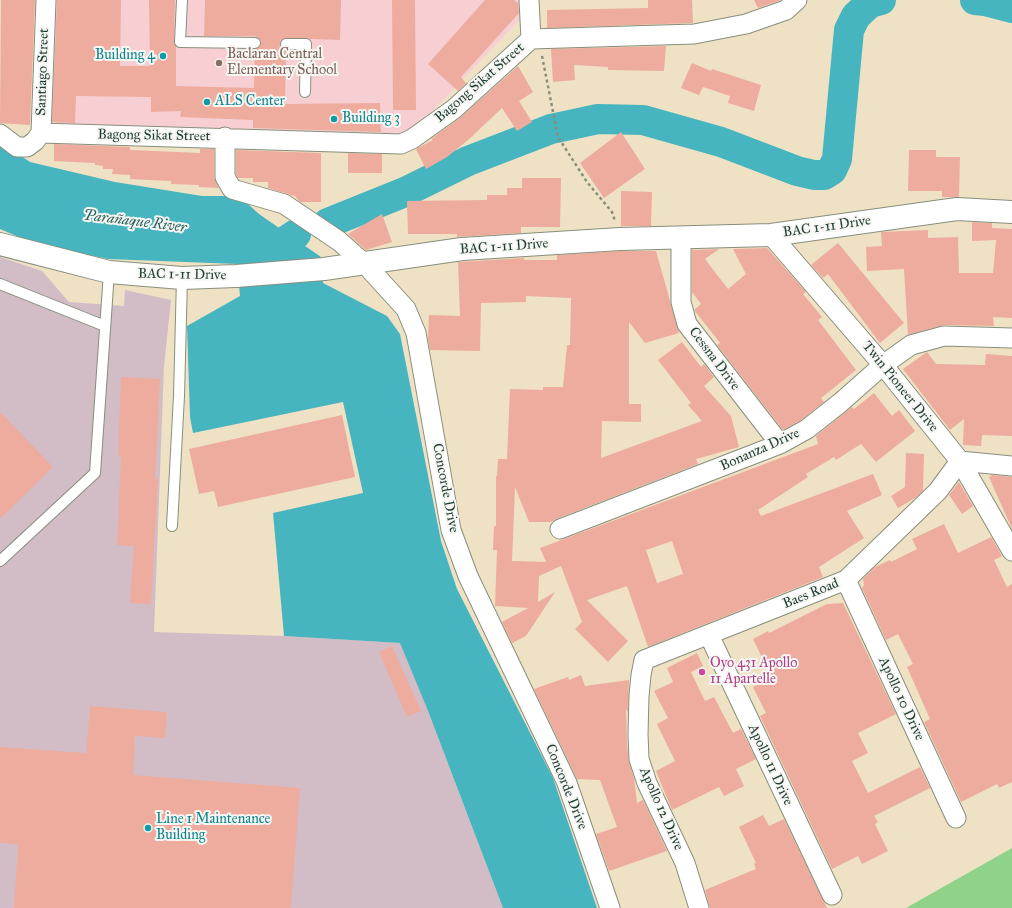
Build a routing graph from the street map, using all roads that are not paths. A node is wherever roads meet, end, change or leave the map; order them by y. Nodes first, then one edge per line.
1 (46, 0) edge
2 (182, 0) edge
3 (529, 0) edge
4 (797, 0) edge
5 (531, 39) junction
6 (255, 44) dead end
7 (286, 44) dead end
8 (305, 92) dead end
9 (0, 134) edge
10 (38, 137) junction
11 (225, 138) junction
12 (1012, 212) edge
13 (770, 235) junction
14 (681, 237) junction
15 (0, 244) edge
16 (365, 264) junction
17 (109, 272) junction
18 (182, 278) junction
19 (0, 284) edge
20 (105, 326) junction
21 (1012, 338) edge
22 (883, 365) junction
23 (780, 444) junction
24 (960, 461) junction
25 (1012, 466) edge
26 (172, 526) dead end
27 (560, 529) dead end
28 (1012, 551) edge
29 (0, 561) edge
30 (846, 580) junction
31 (709, 635) junction
32 (644, 660) joint
33 (956, 818) dead end
34 (832, 895) dead end
35 (610, 908) edge
36 (699, 908) edge

1 - 10 street, Santiago Street
2 - 6 lane
3 - 5 street
4 - 5 street, Bagong Sikat Street
5 - 11 street, Bagong Sikat Street
7 - 8 lane
9 - 10 street, Bagong Sikat Street
10 - 11 street, Bagong Sikat Street
11 - 16 street, Concorde Drive
12 - 13 street, BAC 1-11 Drive
13 - 14 street, BAC 1-11 Drive
13 - 22 street, Twin Pioneer Drive
14 - 16 street, BAC 1-11 Drive
14 - 23 street, Cessna Drive
15 - 17 street, BAC 1-11 Drive
16 - 18 street, BAC 1-11 Drive
16 - 35 street, Concorde Drive
17 - 18 street, BAC 1-11 Drive
17 - 20 lane
18 - 26 lane
19 - 20 lane
20 - 29 lane
21 - 22 street, Bonanza Drive
22 - 23 street, Bonanza Drive
22 - 24 street, Twin Pioneer Drive
23 - 27 street, Bonanza Drive
24 - 25 street
24 - 28 street, Twin Pioneer Drive
24 - 30 street, Baes Road
30 - 31 street, Baes Road
30 - 33 street, Apollo 10 Drive
31 - 32 street, Baes Road
31 - 34 street, Apollo 11 Drive
32 - 36 street, Apollo 12 Drive

